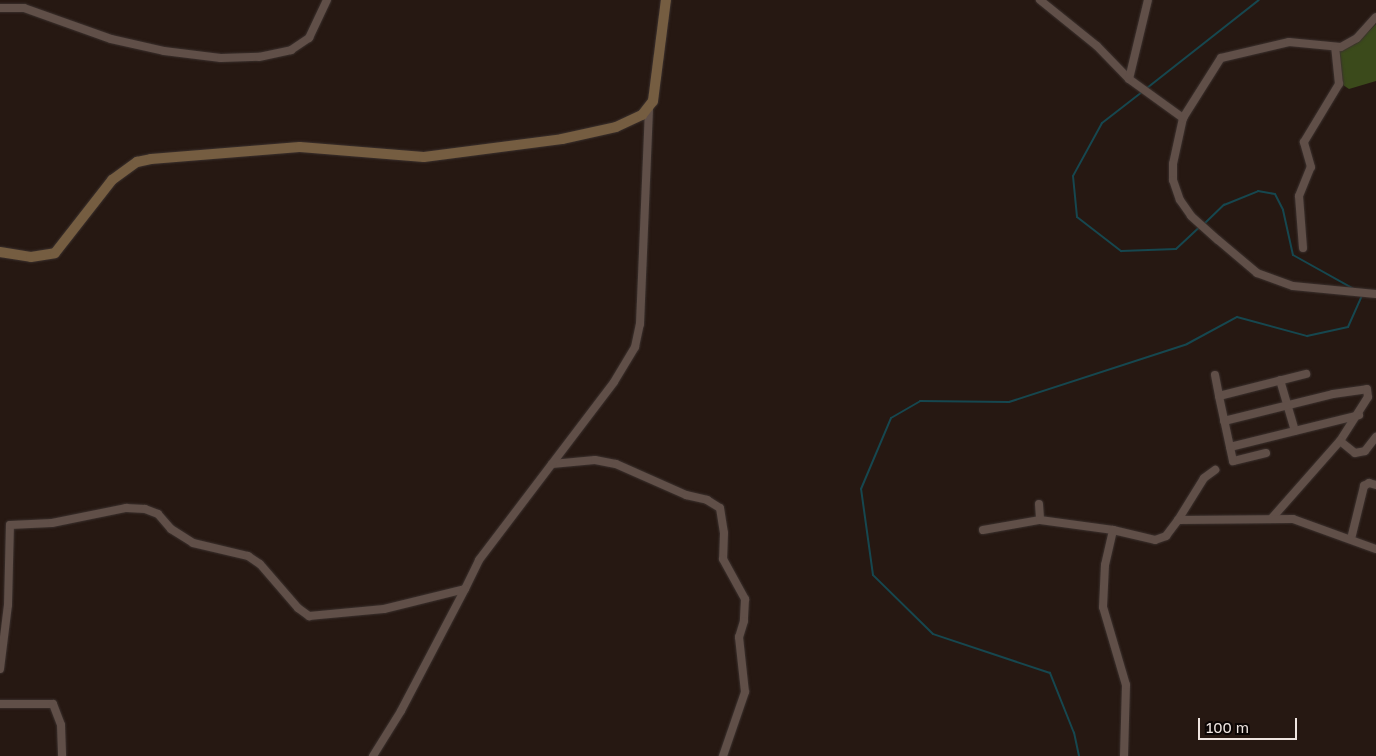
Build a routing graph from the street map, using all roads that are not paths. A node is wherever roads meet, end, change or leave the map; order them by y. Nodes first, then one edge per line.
1 (1, 0) edge
2 (326, 0) edge
3 (666, 0) edge
4 (1040, 0) edge
5 (1148, 0) edge
6 (0, 7) edge
7 (1376, 17) edge
8 (1334, 48) junction
9 (1129, 79) junction
10 (649, 108) junction
11 (1184, 118) junction
12 (1303, 248) dead end
13 (0, 252) edge
14 (1376, 294) edge
15 (1306, 374) dead end
16 (1215, 375) dead end
17 (1280, 380) junction
18 (1219, 396) junction
19 (1287, 405) junction
20 (1359, 415) junction
21 (1224, 421) junction
22 (1295, 431) junction
23 (1376, 436) edge
24 (1340, 441) junction
25 (1230, 447) junction
26 (1266, 453) dead end
27 (552, 464) junction
28 (1215, 470) dead end
29 (1376, 485) edge
30 (1039, 504) dead end
31 (1272, 518) junction
32 (1040, 520) junction
33 (1178, 520) junction
34 (10, 525) junction
35 (0, 526) edge
36 (983, 530) dead end
37 (1113, 530) junction
38 (1351, 539) junction
39 (1376, 549) edge
40 (465, 589) junction
41 (0, 669) edge
42 (0, 704) edge
43 (62, 756) edge
44 (373, 756) edge
45 (723, 756) edge
46 (1124, 756) edge

1 - 6 street
2 - 6 street
3 - 10 street
4 - 9 street
5 - 9 street
7 - 8 street
8 - 11 street
8 - 12 street
9 - 11 street
10 - 13 street
10 - 27 street
11 - 14 street
15 - 17 street
16 - 18 street
17 - 18 street
17 - 19 street
18 - 21 street
19 - 20 street
19 - 21 street
19 - 22 street
20 - 22 street
20 - 24 street
21 - 25 street
22 - 25 street
23 - 24 street
24 - 31 street
25 - 26 street
27 - 40 street
27 - 45 street
28 - 33 street
29 - 38 street
30 - 32 street
31 - 33 street
31 - 38 street
32 - 36 street
32 - 37 street
33 - 37 street
34 - 35 street
34 - 40 street
34 - 41 street
37 - 46 street
38 - 39 street
40 - 44 street
42 - 43 street

